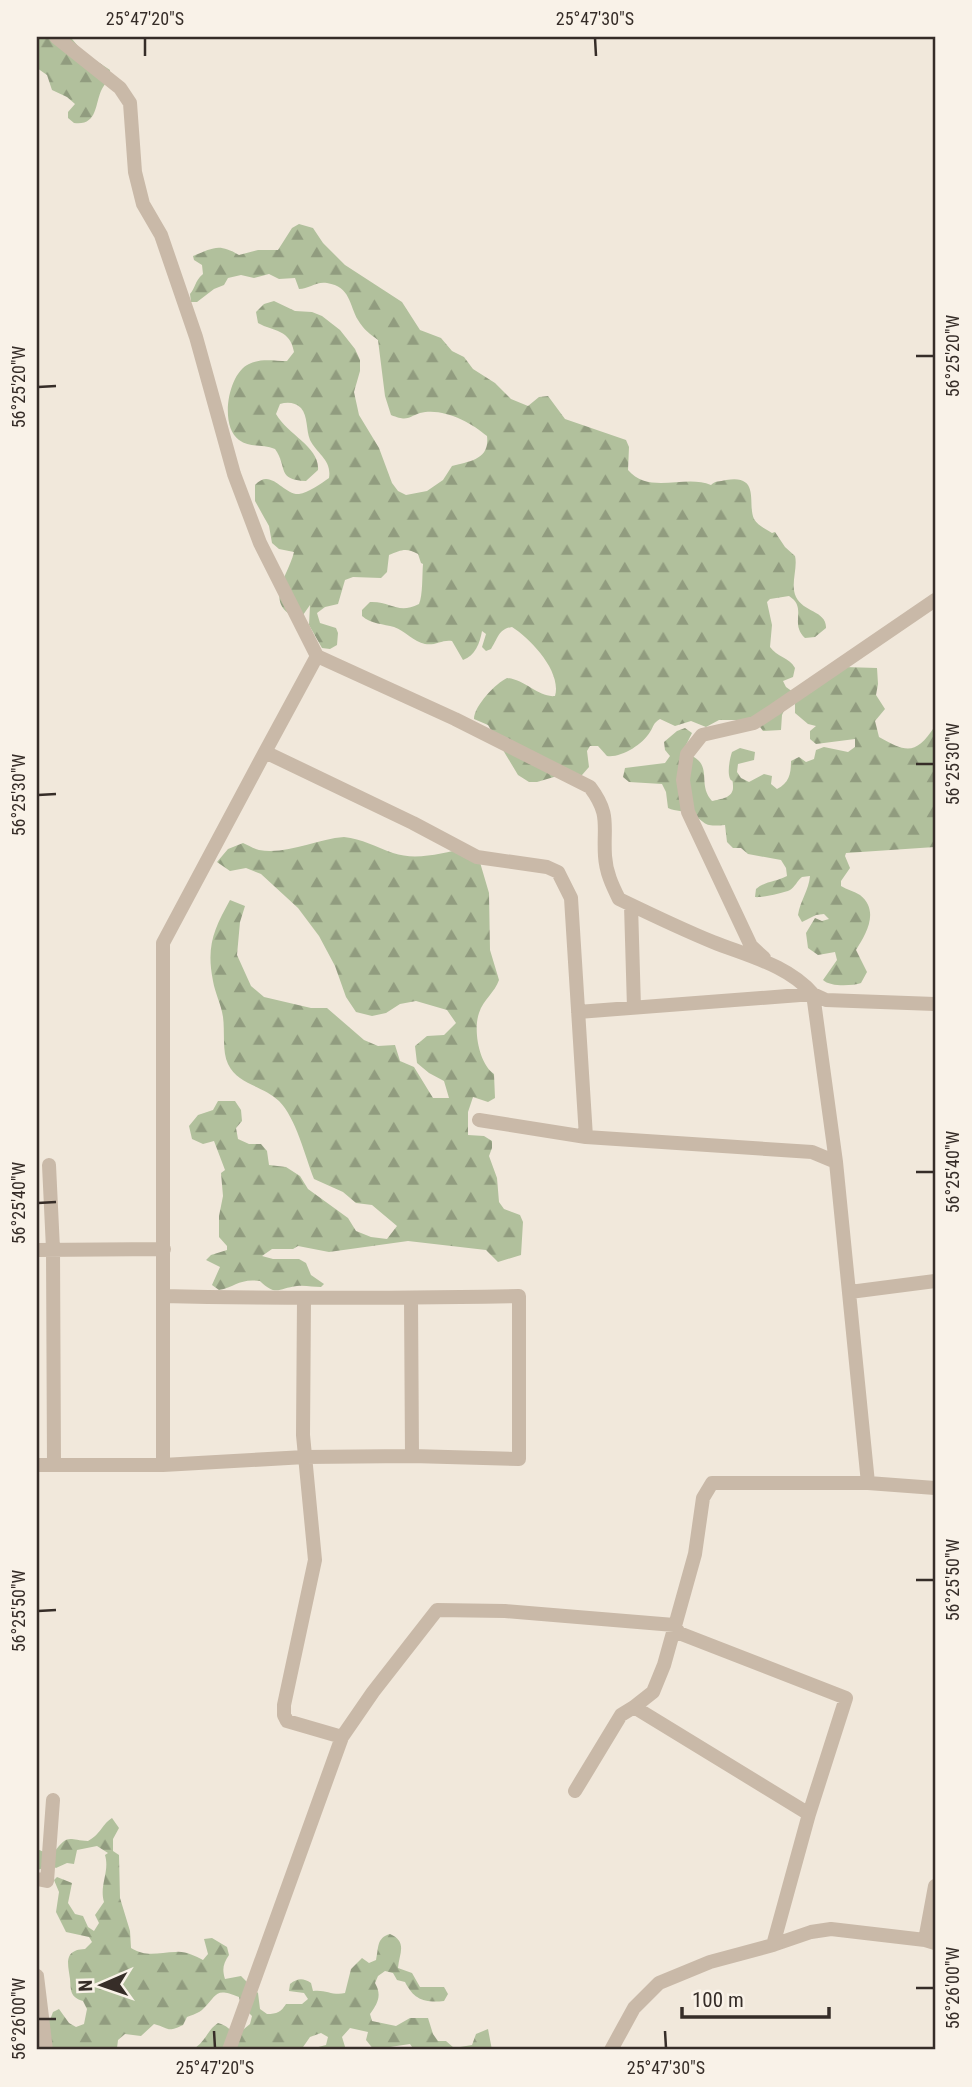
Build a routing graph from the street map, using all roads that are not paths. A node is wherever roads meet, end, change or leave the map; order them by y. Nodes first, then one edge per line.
1 (56, 37) edge
2 (935, 600) edge
3 (317, 656) junction
4 (265, 752) junction
5 (631, 905) junction
6 (767, 962) junction
7 (813, 994) junction
8 (935, 1004) edge
9 (634, 1008) junction
10 (578, 1012) junction
11 (479, 1121) dead end
12 (586, 1137) junction
13 (836, 1162) junction
14 (50, 1165) dead end
15 (164, 1249) junction
16 (37, 1250) edge
17 (53, 1250) junction
18 (935, 1281) edge
19 (850, 1293) junction
20 (163, 1296) junction
21 (411, 1298) junction
22 (304, 1299) junction
23 (412, 1456) junction
24 (305, 1457) junction
25 (37, 1465) edge
26 (54, 1465) junction
27 (163, 1465) junction
28 (868, 1483) junction
29 (935, 1488) edge
30 (674, 1625) junction
31 (653, 1692) junction
32 (634, 1707) junction
33 (657, 1721) junction
34 (342, 1737) junction
35 (575, 1791) dead end
36 (53, 1800) dead end
37 (809, 1814) junction
38 (37, 1881) edge
39 (935, 1886) edge
40 (930, 1942) edge
41 (773, 1945) junction
42 (37, 1976) edge
43 (46, 2050) edge
44 (229, 2050) edge
45 (611, 2050) edge

1 - 3 street
2 - 6 street
3 - 4 street
3 - 5 street
4 - 10 street
4 - 15 street
5 - 6 street
5 - 9 street
6 - 7 street
7 - 8 street
7 - 9 street
7 - 13 street
9 - 10 street
10 - 12 street
11 - 12 street
12 - 13 street
13 - 19 street
14 - 17 street
15 - 17 street
15 - 20 street
16 - 17 street
17 - 26 street
18 - 19 street
19 - 28 street
20 - 22 street
20 - 27 street
21 - 22 street
21 - 23 street
21 - 23 street
22 - 24 street
23 - 24 street
24 - 27 street
24 - 34 street
25 - 26 street
26 - 27 street
28 - 29 street
28 - 30 street
30 - 31 street
30 - 34 street
30 - 37 street
31 - 32 street
31 - 33 street
32 - 33 street
32 - 35 street
33 - 37 street
34 - 44 street
36 - 38 street
37 - 41 street
39 - 40 street
40 - 41 street
41 - 45 street
42 - 43 street

